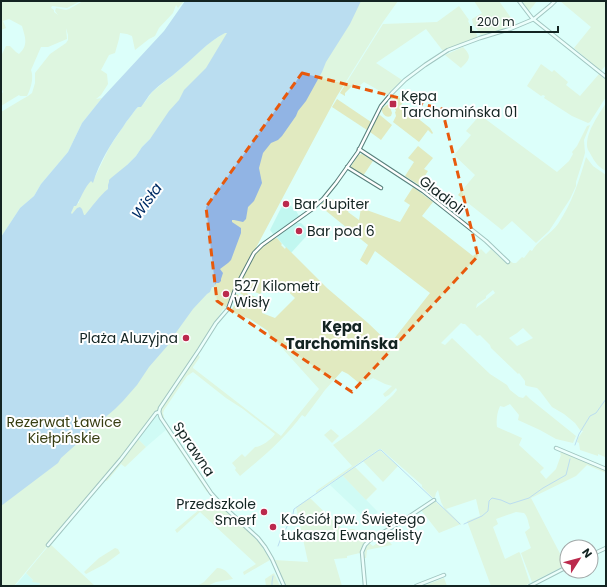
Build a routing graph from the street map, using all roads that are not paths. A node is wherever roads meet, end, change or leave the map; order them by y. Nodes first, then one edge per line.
1 (519, 1) edge
2 (555, 1) edge
3 (534, 20) junction
4 (606, 77) edge
5 (360, 149) junction
6 (347, 167) junction
7 (381, 188) dead end
8 (508, 262) dead end
9 (159, 412) junction
10 (556, 448) dead end
11 (606, 469) edge
12 (434, 500) dead end
13 (48, 545) dead end
14 (559, 572) edge
15 (444, 575) dead end
16 (284, 586) edge
17 (365, 586) edge
18 (416, 586) edge
19 (530, 586) edge

1 - 3 street
2 - 3 street
3 - 4 street
3 - 5 street
5 - 6 street
5 - 8 street, Gladioli
6 - 7 street
6 - 9 street, Sprawna
9 - 13 street
9 - 16 street, Sprawna
10 - 11 street
12 - 17 street
14 - 19 street
15 - 18 street

